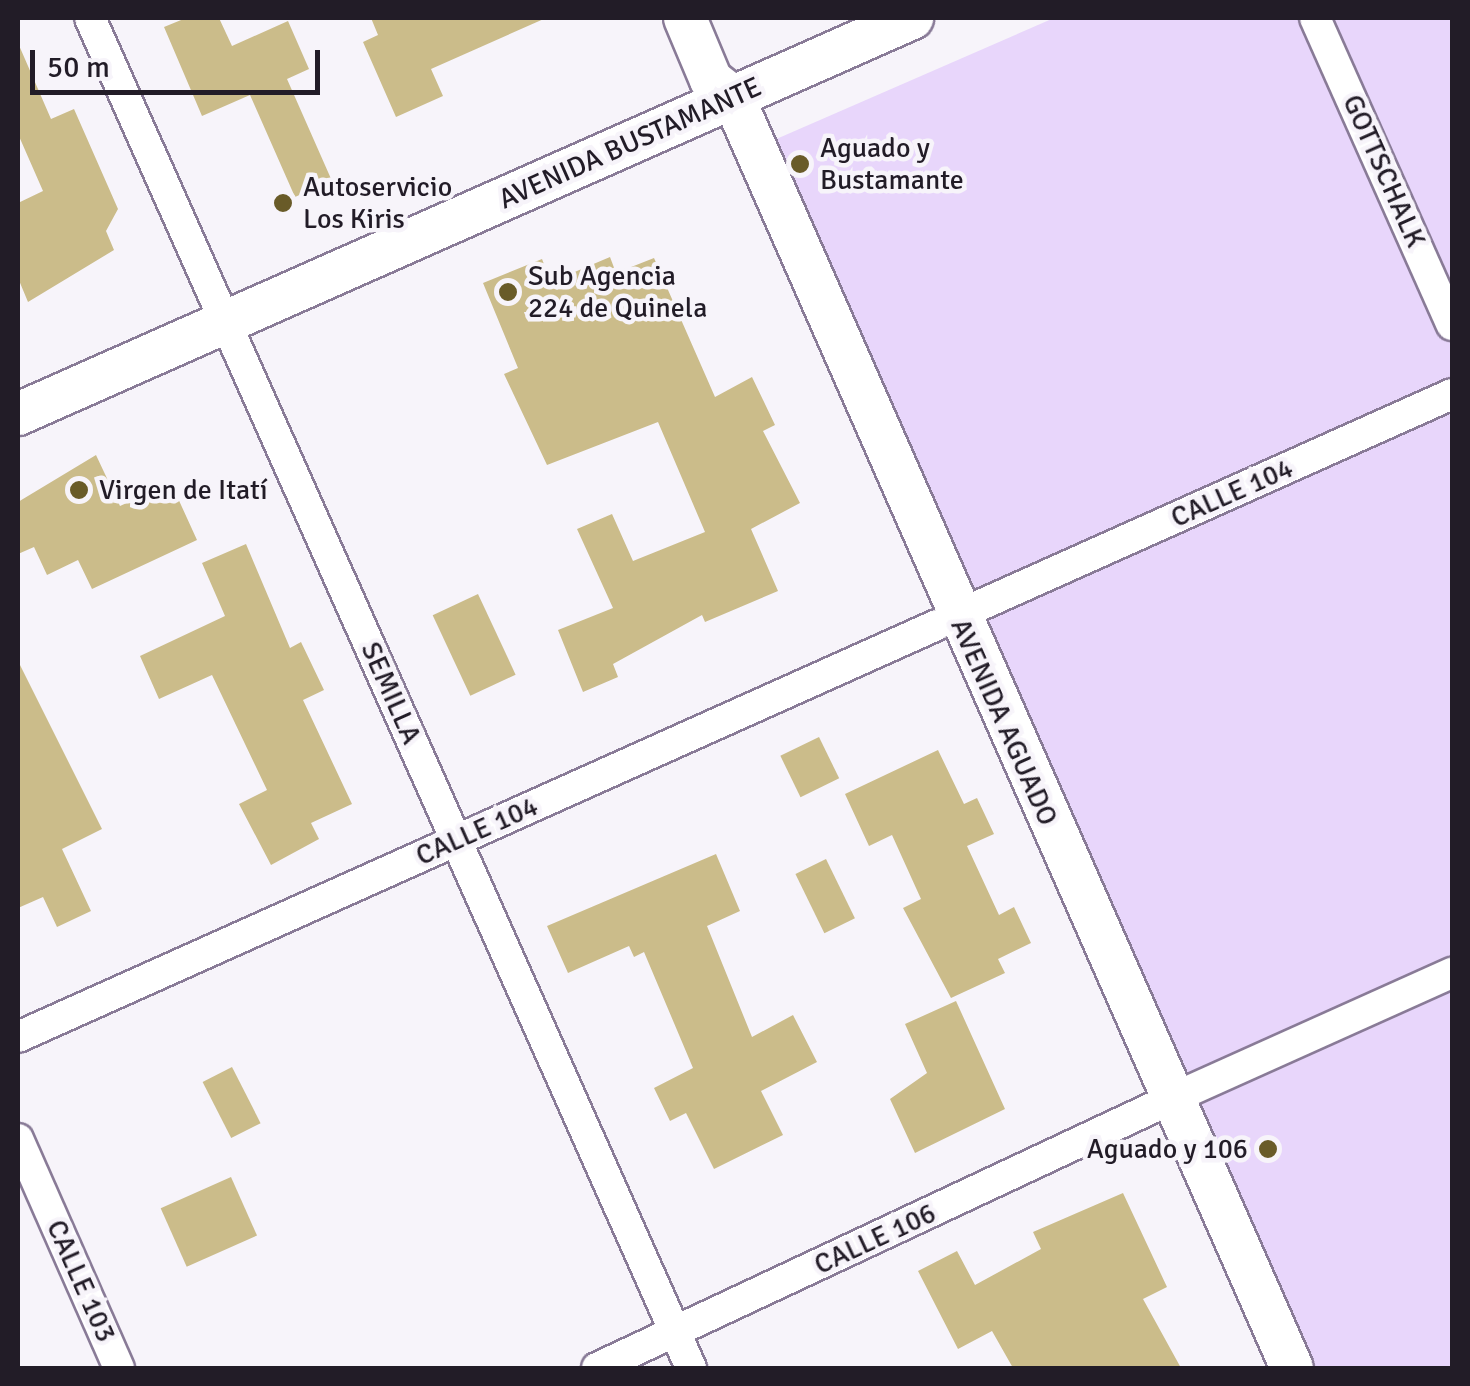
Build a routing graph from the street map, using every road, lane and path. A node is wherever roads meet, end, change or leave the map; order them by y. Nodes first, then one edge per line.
1 (90, 18) edge
2 (685, 18) edge
3 (912, 18) edge
4 (1315, 18) edge
5 (716, 96) junction
6 (226, 322) junction
7 (1452, 325) edge
8 (1452, 394) edge
9 (18, 414) edge
10 (947, 620) junction
11 (456, 841) junction
12 (1452, 973) edge
13 (18, 1037) edge
14 (1161, 1104) junction
15 (18, 1139) edge
16 (675, 1334) junction
17 (120, 1368) edge
18 (597, 1368) edge
19 (691, 1368) edge
20 (1267, 1368) edge
21 (1292, 1368) edge

1 - 6 street, SEMILLA
2 - 5 main road, AVENIDA AGUADO
3 - 5 main road, AVENIDA BUSTAMANTE
4 - 7 street, GOTTSCHALK
5 - 6 main road, AVENIDA BUSTAMANTE
5 - 10 main road, AVENIDA AGUADO
6 - 9 main road, AVENIDA BUSTAMANTE
6 - 11 street, SEMILLA
8 - 10 street, CALLE 104
10 - 11 street, CALLE 104
10 - 14 main road, AVENIDA AGUADO
11 - 13 street, CALLE 104
11 - 16 street, SEMILLA
12 - 14 street, CALLE 106
14 - 16 street, CALLE 106
14 - 20 main road, AVENIDA AGUADO
14 - 21 main road, AVENIDA AGUADO
15 - 17 street, CALLE 103
16 - 18 street, CALLE 106
16 - 19 street, SEMILLA

